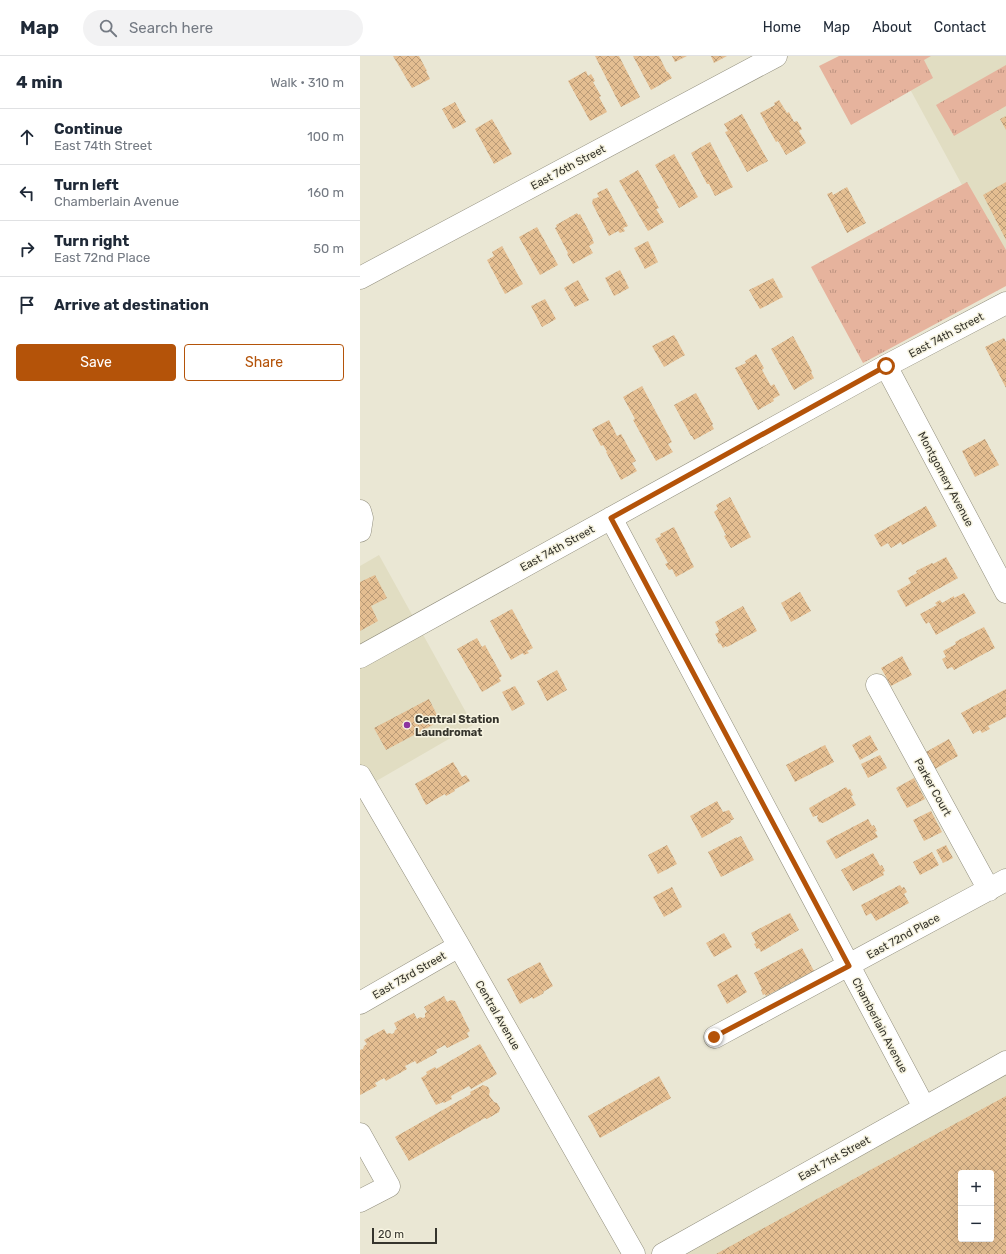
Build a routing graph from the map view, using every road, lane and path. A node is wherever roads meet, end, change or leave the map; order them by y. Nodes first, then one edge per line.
1 (776, 56) edge
2 (360, 278) edge
3 (1006, 303) edge
4 (886, 366) junction
5 (360, 511) edge
6 (611, 518) junction
7 (360, 532) edge
8 (1006, 592) edge
9 (360, 656) edge
10 (877, 685) dead end
11 (360, 776) edge
12 (997, 885) edge
13 (459, 946) junction
14 (849, 966) junction
15 (360, 1003) edge
16 (714, 1037) dead end
17 (1006, 1062) edge
18 (924, 1107) junction
19 (360, 1134) edge
20 (360, 1201) edge
21 (634, 1254) edge
22 (663, 1254) edge

1 - 2 street, East 76th Street
3 - 4 street, East 74th Street
4 - 6 street, East 74th Street
4 - 8 street, Montgomery Avenue
5 - 7 street
6 - 9 street, East 74th Street
6 - 14 street, Chamberlain Avenue
10 - 12 street, Parker Court
11 - 13 street, Central Avenue
12 - 14 street, East 72nd Place
13 - 15 street, East 73rd Street
13 - 21 street, Central Avenue
14 - 16 street, East 72nd Place
14 - 18 street, Chamberlain Avenue
17 - 18 street, East 71st Street
18 - 22 street, East 71st Street
19 - 20 street

